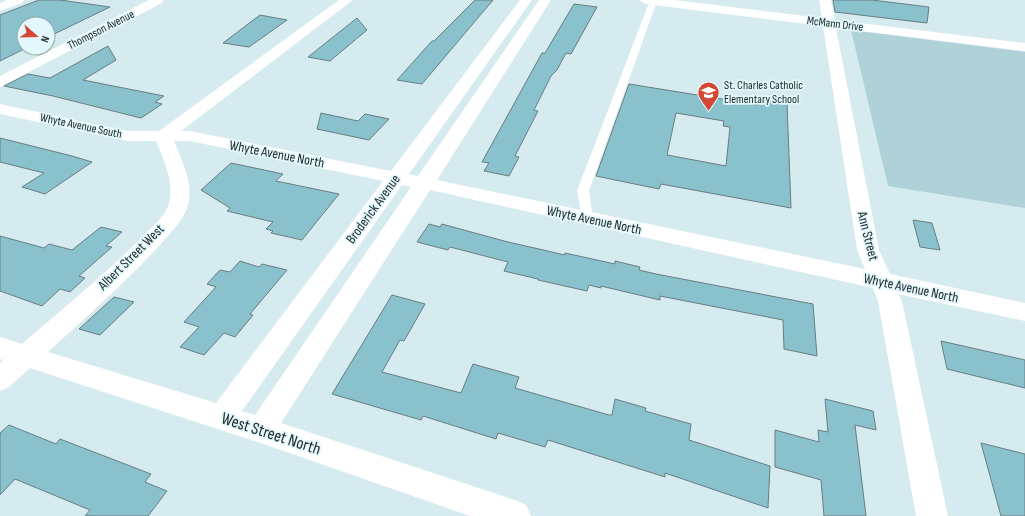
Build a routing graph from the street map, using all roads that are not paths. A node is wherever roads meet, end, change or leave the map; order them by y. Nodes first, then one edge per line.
1 (18, 0) edge
2 (158, 0) edge
3 (347, 0) edge
4 (526, 0) edge
5 (545, 0) edge
6 (649, 0) edge
7 (825, 0) edge
8 (0, 8) edge
9 (829, 23) junction
10 (1025, 47) edge
11 (0, 82) edge
12 (0, 109) edge
13 (163, 136) junction
14 (396, 178) junction
15 (423, 183) junction
16 (587, 218) junction
17 (882, 282) junction
18 (1025, 312) edge
19 (0, 348) edge
20 (25, 356) junction
21 (0, 379) edge
22 (221, 418) junction
23 (261, 430) junction
24 (516, 516) edge
25 (932, 516) edge

1 - 8 street
2 - 11 street, Thompson Avenue
3 - 13 street
4 - 14 street, Broderick Avenue
5 - 15 street, Broderick Avenue
6 - 9 street, McMann Drive
6 - 16 lane
7 - 9 street, Ann Street
9 - 10 street, McMann Drive
9 - 17 street, Ann Street
12 - 13 street, Whyte Avenue South
13 - 14 street, Whyte Avenue North
13 - 20 street, Albert Street West
14 - 15 street, Whyte Avenue North
14 - 22 street, Broderick Avenue
15 - 16 street, Whyte Avenue North
15 - 23 street, Broderick Avenue
16 - 17 street, Whyte Avenue North
17 - 18 street, Whyte Avenue North
17 - 25 street, Ann Street
19 - 20 street, West Street North
20 - 21 street, Albert Street West
20 - 22 street, West Street North
22 - 23 street, West Street North
23 - 24 street, West Street North

